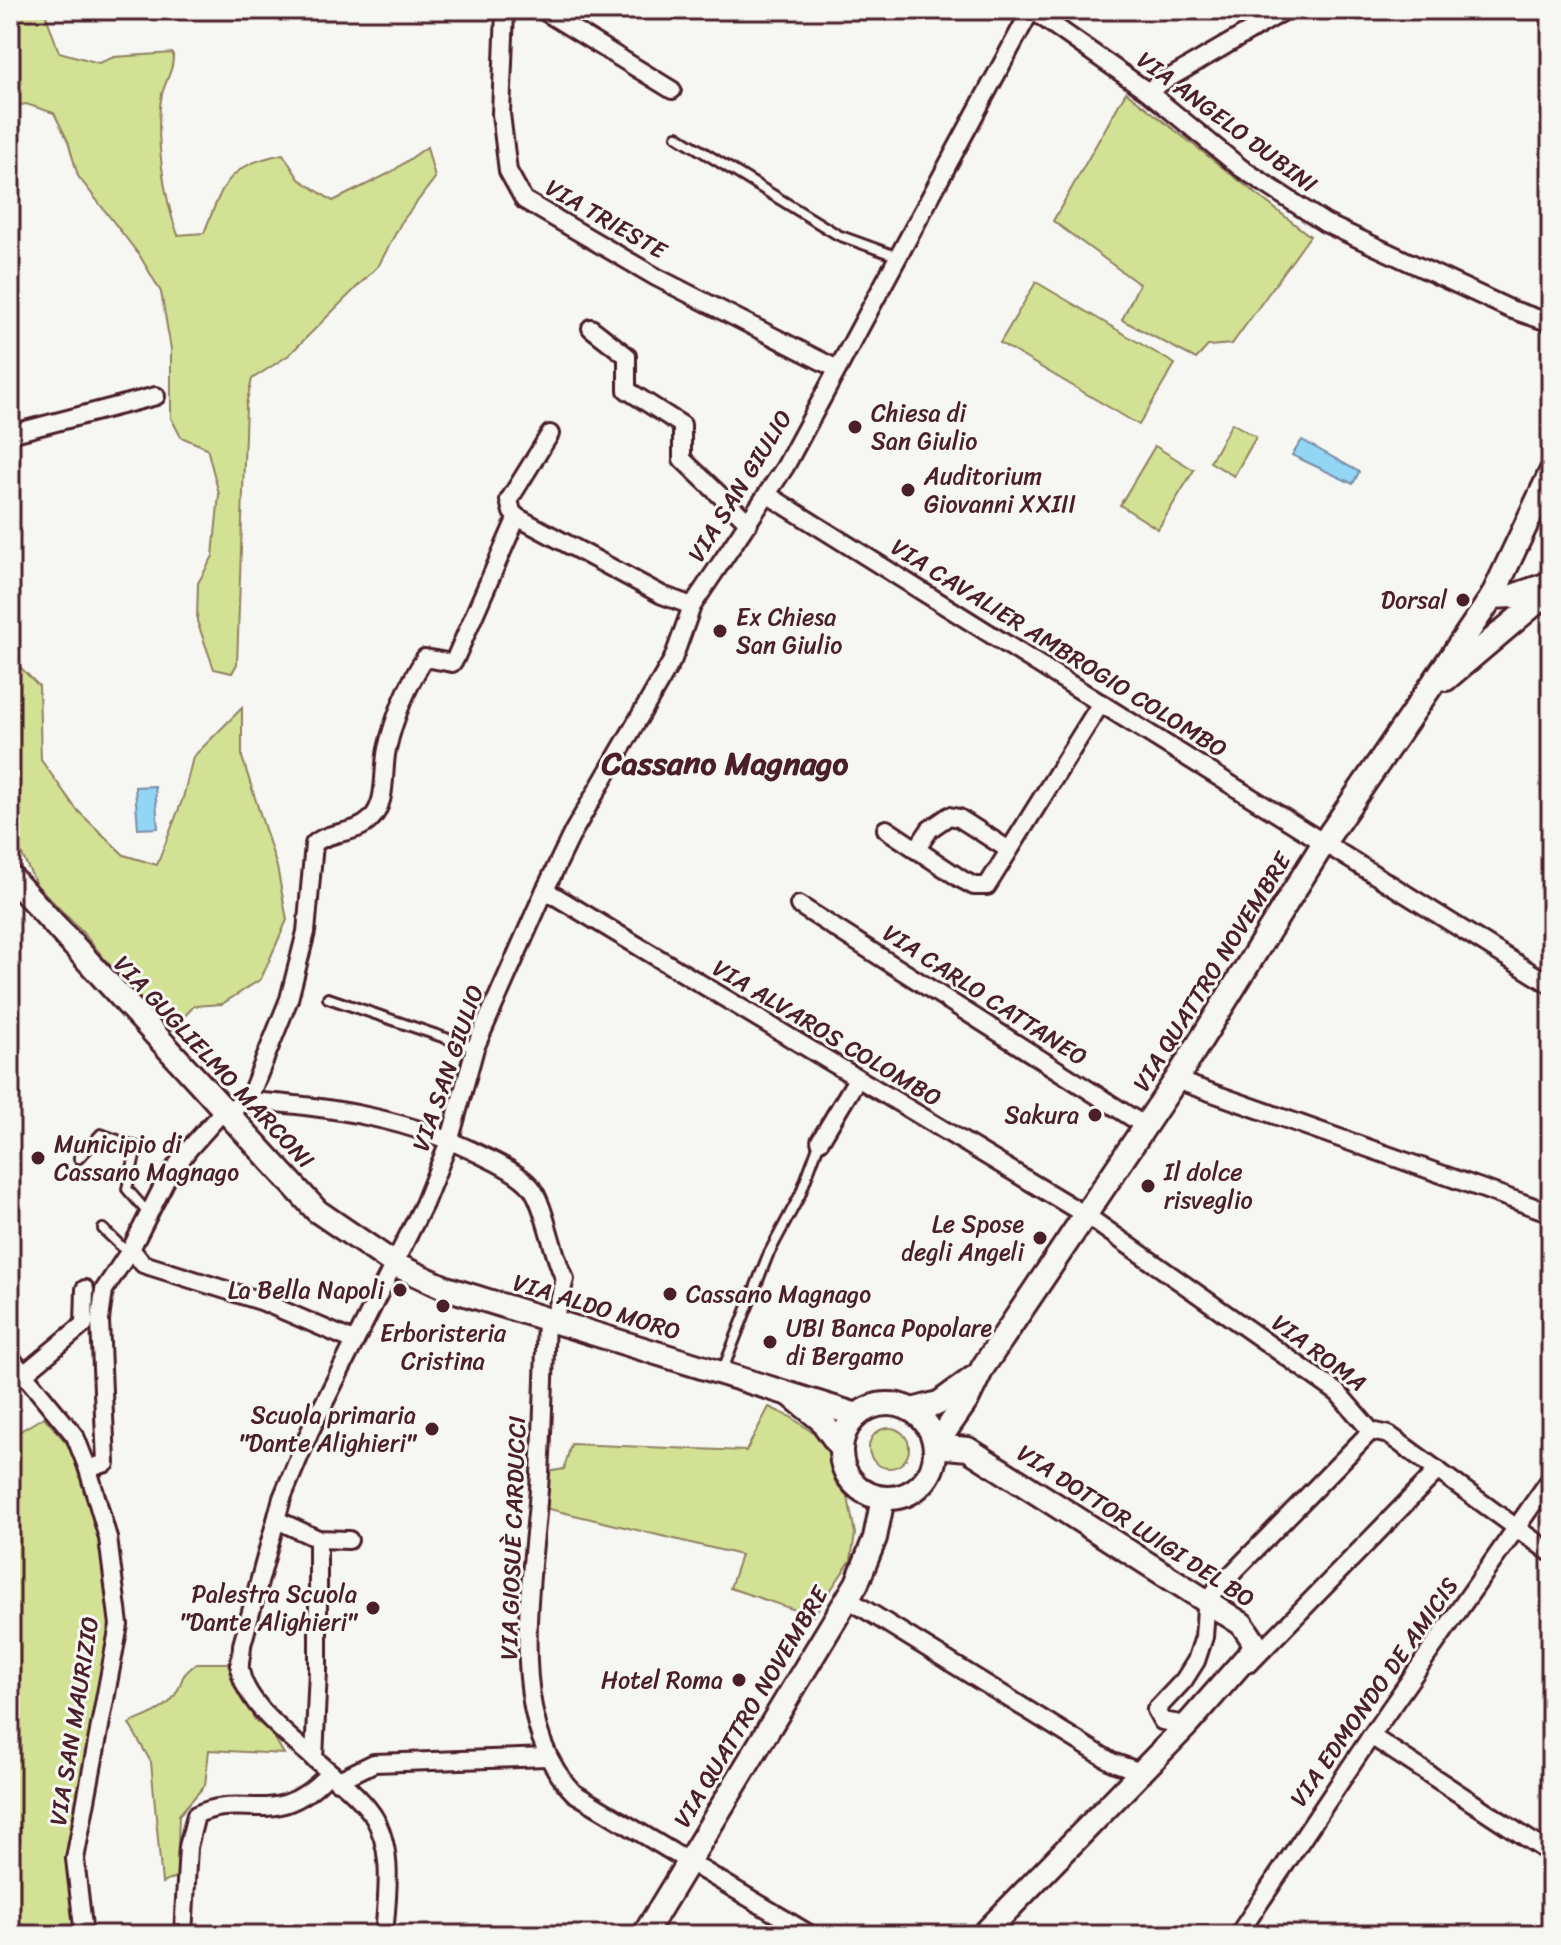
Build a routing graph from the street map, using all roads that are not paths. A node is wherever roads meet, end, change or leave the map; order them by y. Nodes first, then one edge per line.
1 (505, 10) edge
2 (542, 10) edge
3 (1032, 10) edge
4 (1286, 10) edge
5 (672, 90) dead end
6 (1147, 91) junction
7 (677, 136) dead end
8 (896, 256) junction
9 (1533, 316) junction
10 (1551, 323) edge
11 (591, 328) dead end
12 (1551, 333) edge
13 (837, 369) junction
14 (156, 396) dead end
15 (10, 434) edge
16 (550, 434) dead end
17 (1551, 472) edge
18 (768, 495) junction
19 (517, 517) junction
20 (749, 523) junction
21 (1551, 583) edge
22 (1551, 590) edge
23 (1492, 597) junction
24 (692, 606) junction
25 (1101, 703) junction
26 (1408, 716) junction
27 (886, 829) dead end
28 (1325, 841) junction
29 (916, 850) junction
30 (1009, 850) junction
31 (10, 876) edge
32 (545, 890) junction
33 (799, 905) dead end
34 (1551, 985) edge
35 (328, 998) dead end
36 (475, 1048) junction
37 (857, 1079) junction
38 (1176, 1080) junction
39 (248, 1101) junction
40 (223, 1111) junction
41 (1145, 1126) junction
42 (450, 1139) junction
43 (820, 1141) joint
44 (79, 1158) dead end
45 (149, 1213) junction
46 (1551, 1213) edge
47 (1087, 1216) junction
48 (103, 1229) dead end
49 (130, 1251) junction
50 (396, 1265) junction
51 (85, 1289) dead end
52 (550, 1319) junction
53 (354, 1341) junction
54 (10, 1357) edge
55 (722, 1372) junction
56 (24, 1374) junction
57 (977, 1375) junction
58 (786, 1391) junction
59 (912, 1410) junction
60 (857, 1415) junction
61 (952, 1421) junction
62 (1371, 1431) junction
63 (935, 1446) junction
64 (841, 1448) junction
65 (968, 1449) junction
66 (88, 1469) junction
67 (1438, 1470) junction
68 (1551, 1478) edge
69 (883, 1498) junction
70 (277, 1520) junction
71 (1518, 1527) junction
72 (318, 1539) junction
73 (349, 1540) dead end
74 (1551, 1553) edge
75 (848, 1599) junction
76 (1208, 1602) junction
77 (1216, 1694) junction
78 (1187, 1725) junction
79 (1371, 1736) junction
80 (547, 1757) junction
81 (314, 1759) junction
82 (1141, 1772) junction
83 (333, 1777) junction
84 (1551, 1854) edge
85 (687, 1862) junction
86 (84, 1935) edge
87 (183, 1935) edge
88 (384, 1935) edge
89 (644, 1935) edge
90 (811, 1935) edge
91 (983, 1935) edge
92 (1238, 1935) edge

1 - 13 street, VIA TRIESTE
2 - 5 street
3 - 6 street, VIA ANGELO DUBINI
3 - 8 street, VIA SAN GIULIO
4 - 6 street
6 - 9 street, VIA ANGELO DUBINI
7 - 8 lane
8 - 13 street, VIA SAN GIULIO
9 - 10 street, VIA ANGELO DUBINI
9 - 12 street, VIA ANGELO DUBINI
11 - 20 street
13 - 18 street, VIA SAN GIULIO
14 - 15 street
16 - 19 street
17 - 23 main road, VIA QUATTRO NOVEMBRE
18 - 20 street, VIA SAN GIULIO
18 - 25 street, VIA CAVALIER AMBROGIO COLOMBO
19 - 24 street
19 - 39 street
20 - 24 street, VIA SAN GIULIO
21 - 23 main road
22 - 26 main road
23 - 26 main road, VIA QUATTRO NOVEMBRE
24 - 32 street, VIA SAN GIULIO
25 - 28 street, VIA CAVALIER AMBROGIO COLOMBO
25 - 30 street
26 - 28 main road, VIA QUATTRO NOVEMBRE
27 - 29 street
28 - 34 street, VIA CAVALIER AMBROGIO COLOMBO
28 - 38 main road, VIA QUATTRO NOVEMBRE
29 - 30 street
29 - 30 street
31 - 40 main road, VIA GUGLIELMO MARCONI
32 - 36 street, VIA SAN GIULIO
32 - 37 street, VIA ALVAROS COLOMBO
33 - 41 street, VIA CARLO CATTANEO
35 - 36 lane
36 - 42 street, VIA SAN GIULIO
37 - 43 street
37 - 47 street, VIA ALVAROS COLOMBO
38 - 41 main road, VIA QUATTRO NOVEMBRE
38 - 46 street
39 - 40 street
39 - 42 street, VIA GIOSUÈ CARDUCCI
40 - 45 street
40 - 50 main road, VIA GUGLIELMO MARCONI
41 - 47 main road, VIA QUATTRO NOVEMBRE
42 - 50 street, VIA SAN GIULIO
42 - 52 street, VIA GIOSUÈ CARDUCCI
43 - 55 lane
44 - 45 lane
45 - 49 street
47 - 57 main road, VIA QUATTRO NOVEMBRE
47 - 62 street, VIA ROMA
48 - 49 lane
49 - 53 street
49 - 66 street
50 - 52 main road, VIA ALDO MORO
50 - 53 street, VIA SAN GIULIO
51 - 56 street
52 - 55 main road, VIA ALDO MORO
52 - 80 street, VIA GIOSUÈ CARDUCCI
53 - 70 street, VIA SAN GIULIO
54 - 56 street, VIA SAN MAURIZIO
55 - 58 main road, VIA ALDO MORO
56 - 66 street, VIA SAN MAURIZIO
57 - 59 main road, VIA QUATTRO NOVEMBRE
57 - 61 main road, VIA QUATTRO NOVEMBRE
58 - 60 main road, VIA ALDO MORO
58 - 64 main road, VIA ALDO MORO
59 - 60 main road, VIA QUATTRO NOVEMBRE
59 - 63 main road
60 - 64 main road
61 - 63 main road, VIA QUATTRO NOVEMBRE
61 - 65 main road, VIA DOTTOR LUIGI DEL BO
62 - 67 street, VIA ROMA
62 - 76 street
63 - 65 main road, VIA DOTTOR LUIGI DEL BO
63 - 69 main road, VIA QUATTRO NOVEMBRE
64 - 69 main road
65 - 76 main road, VIA DOTTOR LUIGI DEL BO
66 - 86 street, VIA SAN MAURIZIO
67 - 71 street, VIA ROMA
67 - 77 street
68 - 71 street, VIA EDMONDO DE AMICIS
69 - 75 main road, VIA QUATTRO NOVEMBRE
70 - 72 street
70 - 81 street, VIA SAN GIULIO
71 - 74 street, VIA ROMA
71 - 79 street, VIA EDMONDO DE AMICIS
72 - 73 street
72 - 81 street
75 - 82 street
75 - 85 main road, VIA QUATTRO NOVEMBRE
76 - 77 main road, VIA DOTTOR LUIGI DEL BO
76 - 78 street
77 - 78 main road
78 - 82 main road
79 - 84 street
79 - 92 street, VIA EDMONDO DE AMICIS
80 - 83 street
80 - 85 street, VIA GIOSUÈ CARDUCCI
81 - 83 street, VIA SAN GIULIO
82 - 91 main road
83 - 87 street
83 - 88 street, VIA SAN GIULIO
85 - 89 main road, VIA QUATTRO NOVEMBRE
85 - 90 street, VIA GIOSUÈ CARDUCCI

